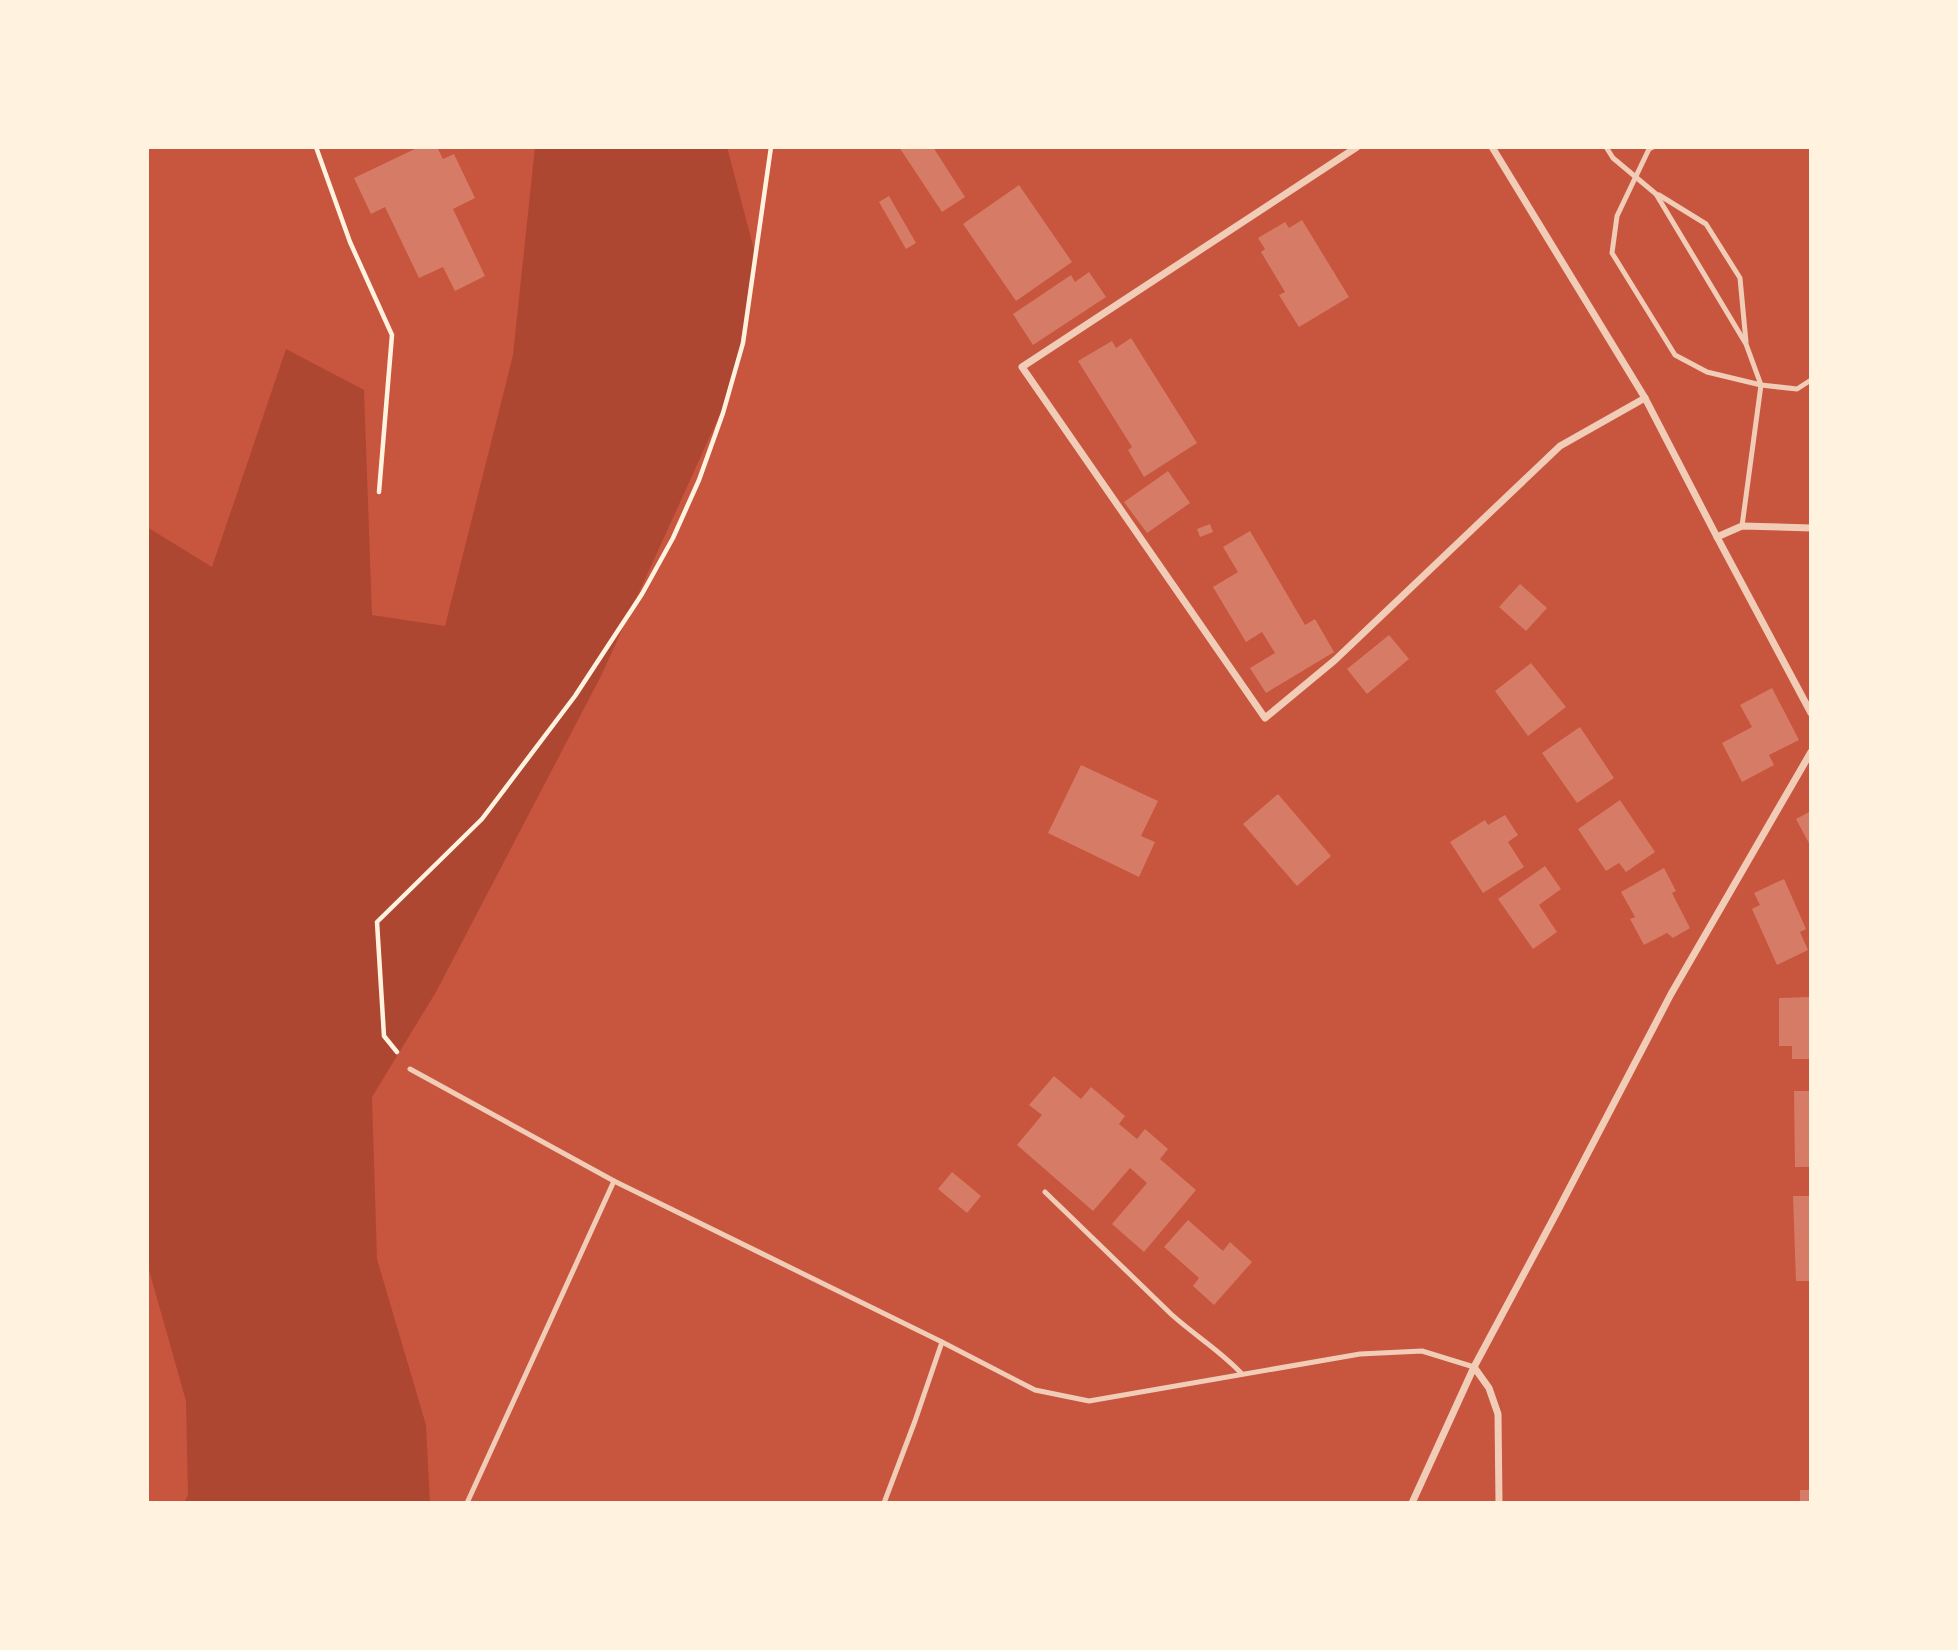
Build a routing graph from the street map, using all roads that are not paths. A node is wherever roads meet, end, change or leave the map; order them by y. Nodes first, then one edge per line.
1 (1357, 147) edge
2 (1492, 147) edge
3 (1606, 147) edge
4 (1653, 147) edge
5 (1636, 177) junction
6 (1656, 194) junction
7 (1746, 344) junction
8 (1811, 380) edge
9 (1761, 385) junction
10 (1645, 398) junction
11 (1742, 526) junction
12 (1811, 528) edge
13 (1717, 537) junction
14 (1811, 713) edge
15 (1811, 751) edge
16 (410, 1069) road end
17 (614, 1181) junction
18 (1045, 1192) dead end
19 (942, 1342) junction
20 (1474, 1367) junction
21 (1241, 1374) junction
22 (467, 1503) edge
23 (884, 1503) edge
24 (1412, 1503) edge
25 (1499, 1503) edge

1 - 10 street
2 - 10 street
3 - 5 lane
4 - 5 lane
5 - 6 lane
5 - 9 lane
6 - 7 lane
6 - 7 lane
7 - 9 lane
8 - 9 lane
9 - 11 lane
10 - 13 street
11 - 12 street
11 - 13 street
13 - 14 street
15 - 20 street
16 - 17 lane
17 - 19 lane
17 - 22 lane
18 - 21 lane
19 - 21 lane
19 - 23 lane
20 - 21 lane
20 - 24 street
20 - 25 street

